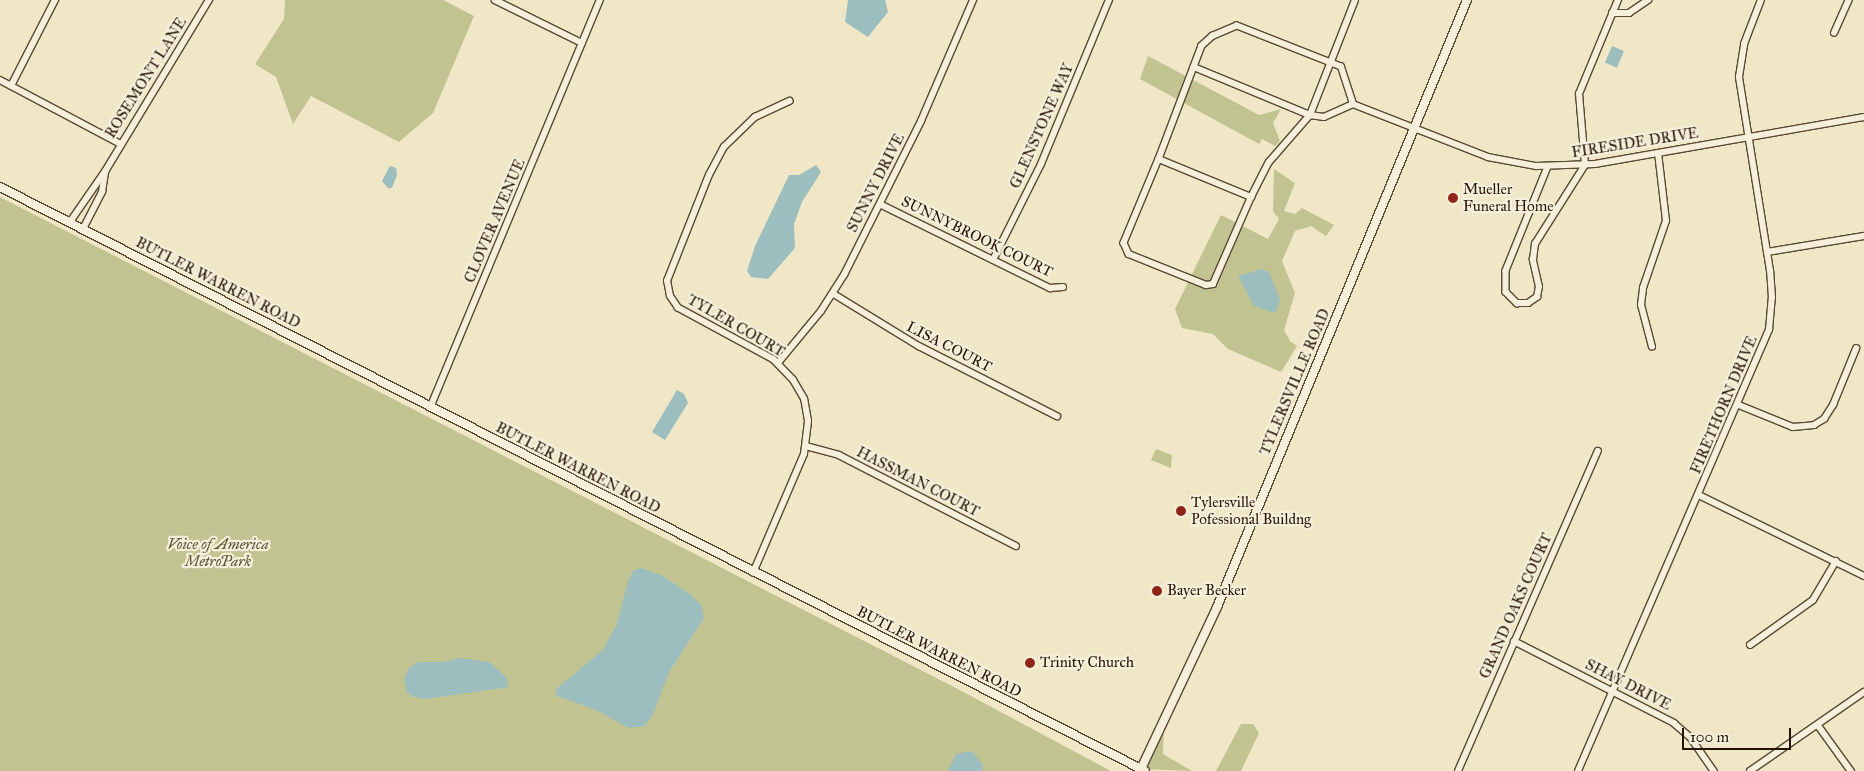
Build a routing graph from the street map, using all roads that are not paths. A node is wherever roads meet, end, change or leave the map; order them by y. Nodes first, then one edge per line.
1 (55, 0) edge
2 (209, 0) edge
3 (495, 0) edge
4 (600, 0) edge
5 (973, 0) edge
6 (1109, 0) edge
7 (1355, 0) edge
8 (1467, 0) edge
9 (1618, 0) edge
10 (1648, 0) edge
11 (1760, 0) edge
12 (1849, 0) edge
13 (1612, 14) junction
14 (1834, 33) dead end
15 (582, 43) junction
16 (1330, 60) junction
17 (1194, 67) junction
18 (0, 80) edge
19 (11, 86) junction
20 (789, 101) dead end
21 (1353, 104) junction
22 (1310, 115) junction
23 (1864, 117) edge
24 (1415, 128) junction
25 (1748, 138) junction
26 (119, 143) junction
27 (1658, 152) junction
28 (1159, 159) junction
29 (1585, 165) junction
30 (1548, 167) junction
31 (106, 170) junction
32 (0, 187) edge
33 (1251, 197) junction
34 (880, 204) junction
35 (70, 222) junction
36 (83, 229) junction
37 (1864, 236) edge
38 (1767, 252) junction
39 (993, 260) junction
40 (1063, 287) dead end
41 (834, 294) junction
42 (1652, 347) dead end
43 (1856, 349) dead end
44 (778, 363) junction
45 (1739, 405) junction
46 (430, 408) junction
47 (1057, 416) dead end
48 (806, 446) junction
49 (1598, 451) dead end
50 (1699, 495) junction
51 (1016, 546) dead end
52 (1836, 562) junction
53 (753, 573) junction
54 (1864, 576) edge
55 (1514, 641) junction
56 (1750, 646) dead end
57 (1613, 691) junction
58 (1864, 692) edge
59 (1818, 724) junction
60 (1142, 770) edge
61 (1458, 771) edge
62 (1578, 771) edge
63 (1714, 771) edge
64 (1750, 771) edge
65 (1851, 771) edge

1 - 19 street
2 - 26 street, ROSEMONT LANE
3 - 15 street
4 - 15 street, CLOVER AVENUE
5 - 34 street, SUNNY DRIVE
6 - 39 street, GLENSTONE WAY
7 - 16 street
8 - 24 main road, TYLERSVILLE ROAD
9 - 13 street
10 - 13 street
11 - 25 street, FIRETHORN DRIVE
12 - 14 street
13 - 29 street
15 - 46 street, CLOVER AVENUE
16 - 17 street
16 - 21 street
16 - 22 street
17 - 22 street
17 - 28 street
18 - 19 street
19 - 26 street
20 - 44 street, TYLER COURT
21 - 22 street
21 - 24 street, FIRESIDE DRIVE
22 - 33 street
23 - 25 street, FIRESIDE DRIVE
24 - 30 street, FIRESIDE DRIVE
24 - 60 main road, TYLERSVILLE ROAD
25 - 27 street, FIRESIDE DRIVE
25 - 38 street, FIRETHORN DRIVE
26 - 31 street, ROSEMONT LANE
27 - 29 street, FIRESIDE DRIVE
27 - 42 street
28 - 33 street
28 - 33 street
29 - 30 street, FIRESIDE DRIVE
29 - 30 street
31 - 35 street, ROSEMONT LANE
31 - 36 street, ROSEMONT LANE
32 - 35 main road, BUTLER WARREN ROAD
34 - 39 street, SUNNYBROOK COURT
34 - 41 street, SUNNY DRIVE
35 - 36 main road, BUTLER WARREN ROAD
36 - 46 main road, BUTLER WARREN ROAD
37 - 38 street
38 - 45 street, FIRETHORN DRIVE
39 - 40 street, SUNNYBROOK COURT
41 - 44 street, SUNNY DRIVE
41 - 47 street, LISA COURT
43 - 45 street
44 - 48 street, TYLER COURT
45 - 50 street, FIRETHORN DRIVE
46 - 53 main road, BUTLER WARREN ROAD
48 - 51 street, HASSMAN COURT
48 - 53 street, TYLER COURT
49 - 55 street, GRAND OAKS COURT
50 - 52 street
50 - 57 street, FIRETHORN DRIVE
52 - 54 street
52 - 56 street
53 - 60 main road, BUTLER WARREN ROAD
55 - 57 street, SHAY DRIVE
55 - 61 street, GRAND OAKS COURT
57 - 62 street, FIRETHORN DRIVE
57 - 63 street, SHAY DRIVE
58 - 59 street
59 - 64 street
59 - 65 street

